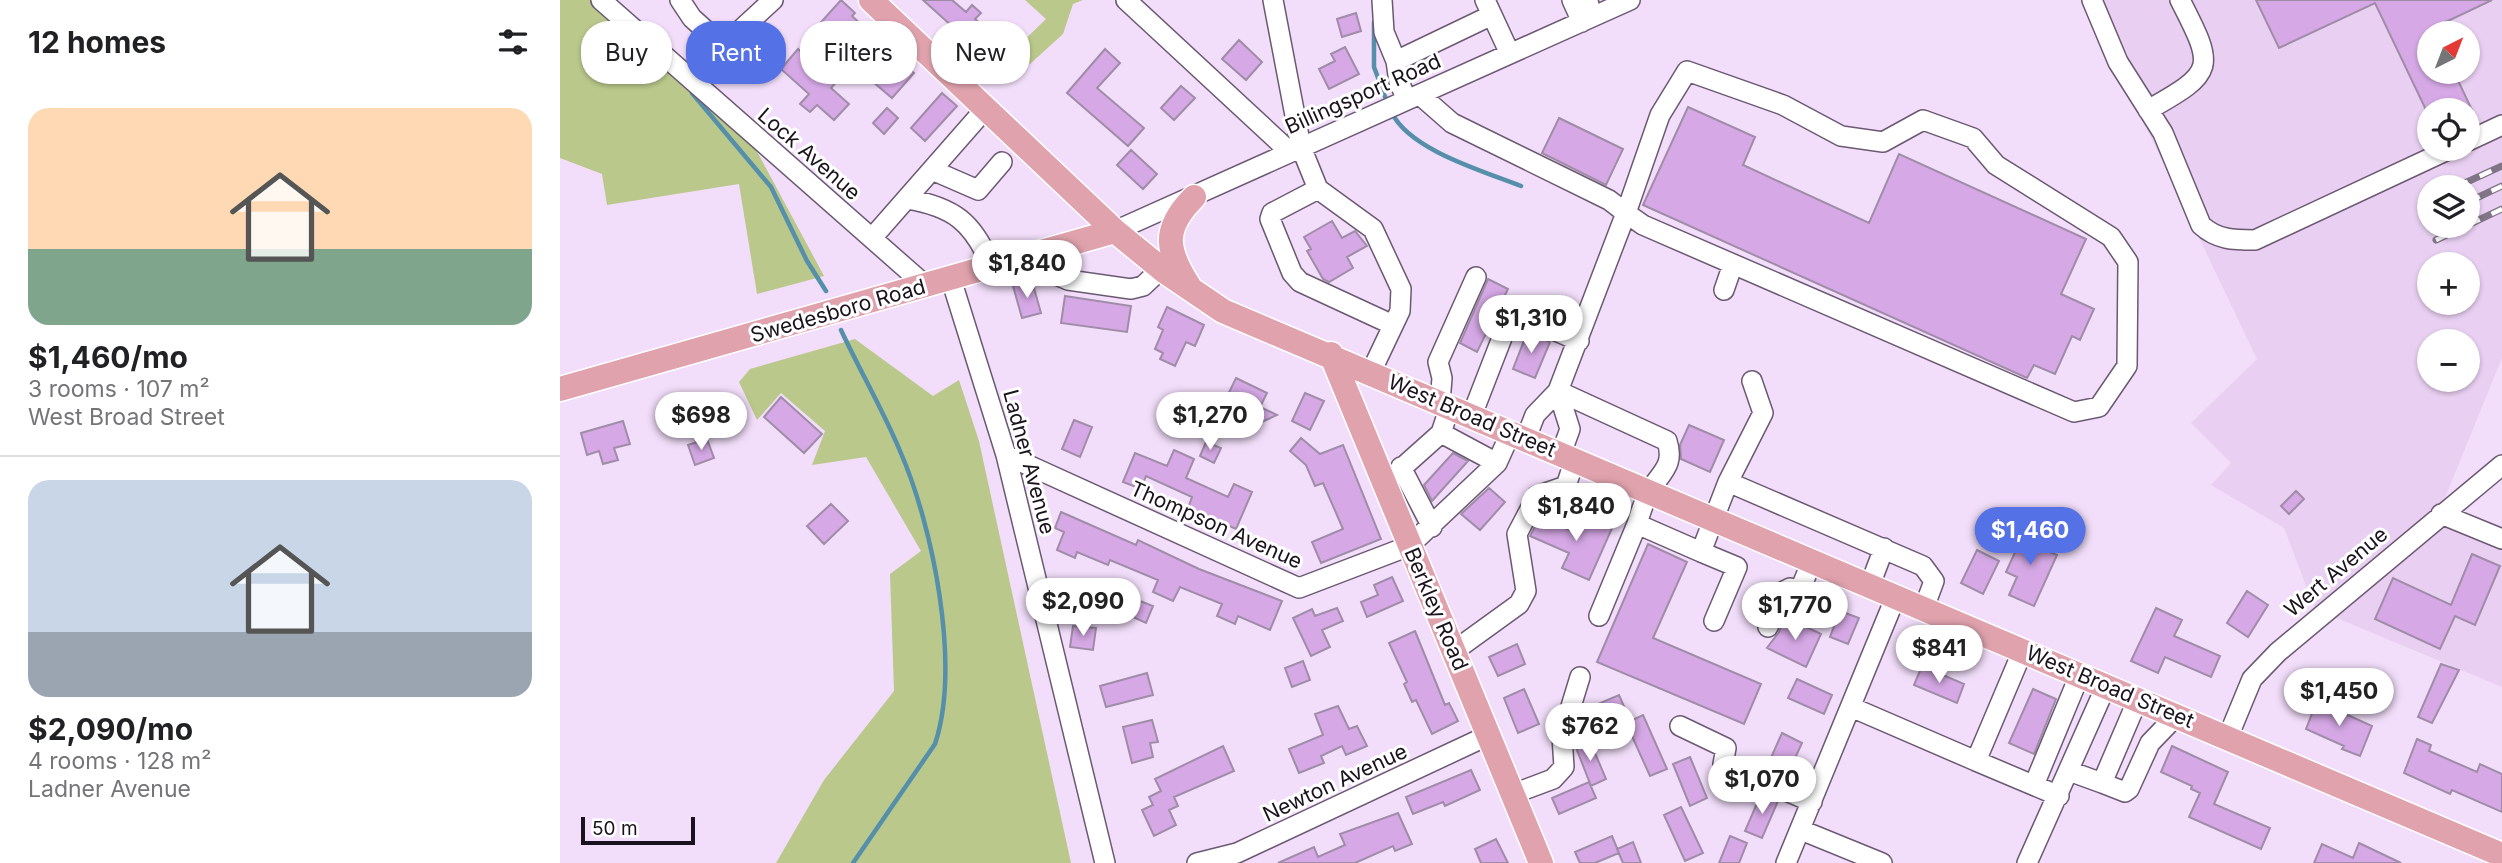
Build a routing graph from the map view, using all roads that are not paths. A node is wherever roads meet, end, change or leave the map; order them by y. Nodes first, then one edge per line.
1 (601, 0) edge
2 (680, 0) edge
3 (773, 0) edge
4 (871, 0) edge
5 (1126, 0) edge
6 (1273, 0) edge
7 (1382, 0) edge
8 (1572, 0) edge
9 (1630, 0) edge
10 (2092, 0) edge
11 (2180, 0) edge
12 (1489, 8) edge
13 (1587, 13) edge
14 (1510, 54) junction
15 (1396, 61) junction
16 (1409, 100) junction
17 (986, 108) junction
18 (2148, 110) junction
19 (2502, 125) edge
20 (2480, 135) edge
21 (1296, 149) junction
22 (2424, 161) edge
23 (1002, 162) dead end
24 (932, 170) junction
25 (1318, 188) junction
26 (1194, 197) junction
27 (907, 198) junction
28 (1626, 213) junction
29 (1115, 231) junction
30 (872, 238) junction
31 (1037, 254) junction
32 (1733, 264) junction
33 (992, 267) junction
34 (1161, 269) junction
35 (1476, 276) dead end
36 (951, 279) junction
37 (926, 286) junction
38 (1724, 290) dead end
39 (1193, 292) junction
40 (1393, 325) junction
41 (1579, 341) junction
42 (1331, 354) junction
43 (1371, 372) junction
44 (1752, 381) dead end
45 (560, 390) edge
46 (1558, 391) junction
47 (1454, 408) junction
48 (1441, 433) junction
49 (1519, 435) junction
50 (1006, 455) junction
51 (1568, 457) junction
52 (1497, 463) junction
53 (2502, 465) edge
54 (1393, 475) junction
55 (1619, 479) junction
56 (1728, 482) junction
57 (1566, 486) junction
58 (1649, 492) junction
59 (2441, 514) junction
60 (1714, 519) junction
61 (1637, 524) junction
62 (1432, 527) junction
63 (2502, 539) edge
64 (1409, 546) junction
65 (1884, 548) junction
66 (1701, 552) junction
67 (1812, 561) junction
68 (1870, 585) junction
69 (1896, 596) junction
70 (1924, 608) junction
71 (1599, 617) dead end
72 (1714, 621) dead end
73 (1768, 626) dead end
74 (2023, 650) junction
75 (1454, 651) junction
76 (2080, 674) junction
77 (1580, 677) dead end
78 (2106, 686) junction
79 (2138, 699) junction
80 (1851, 708) junction
81 (2177, 715) junction
82 (1680, 726) dead end
83 (1489, 735) junction
84 (2228, 737) junction
85 (1976, 761) junction
86 (2069, 771) junction
87 (2102, 783) junction
88 (2034, 785) junction
89 (1513, 794) junction
90 (2059, 796) junction
91 (1812, 802) junction
92 (1801, 830) junction
93 (2502, 855) edge
94 (1105, 863) edge
95 (1197, 863) edge
96 (1541, 863) edge
97 (1786, 863) edge
98 (1882, 863) edge
99 (2027, 863) edge

1 - 30 street, Lock Avenue
2 - 3 street
4 - 17 main road, West Broad Street
5 - 21 street
6 - 21 street
7 - 15 street
8 - 13 street
9 - 13 street, Billingsport Road
10 - 18 street
11 - 18 street
12 - 14 street
12 - 15 street
13 - 14 street, Billingsport Road
14 - 16 street, Billingsport Road
15 - 16 street
16 - 21 street, Billingsport Road
16 - 28 street
17 - 24 street
17 - 29 main road, West Broad Street
18 - 22 street
19 - 20 street
21 - 25 street
21 - 26 street, Billingsport Road
23 - 24 street
24 - 27 street
25 - 40 street
25 - 40 street
26 - 29 street, Billingsport Road
26 - 39 main road
27 - 30 street
27 - 33 street
28 - 32 street
28 - 32 street
28 - 41 street
29 - 31 main road, Swedesboro Road
29 - 34 main road, West Broad Street
30 - 37 street, Lock Avenue
31 - 33 main road, Swedesboro Road
31 - 34 street
32 - 38 street
33 - 36 main road, Swedesboro Road
34 - 39 main road, West Broad Street
35 - 47 street
36 - 37 main road, Swedesboro Road
36 - 50 street, Ladner Avenue
37 - 45 main road, Swedesboro Road
39 - 42 main road, West Broad Street
40 - 43 street
41 - 46 street
41 - 47 street
42 - 43 main road, West Broad Street
42 - 54 main road, Berkley Road
43 - 47 main road, West Broad Street
44 - 56 street
46 - 49 street
46 - 51 street
46 - 58 street
47 - 48 street
47 - 49 main road, West Broad Street
48 - 52 street
48 - 54 street
49 - 51 main road, West Broad Street
49 - 52 street
50 - 64 street, Thompson Avenue
50 - 94 street, Ladner Avenue
51 - 55 main road, West Broad Street
51 - 57 street
52 - 62 street, Thompson Avenue
53 - 59 street, Wert Avenue
54 - 62 street
54 - 64 main road, Berkley Road
55 - 57 street
55 - 58 main road, West Broad Street
56 - 60 street
56 - 65 street
57 - 75 street
58 - 60 main road, West Broad Street
58 - 61 street
59 - 63 street
59 - 84 street, Wert Avenue
60 - 66 street
60 - 67 main road, West Broad Street
61 - 66 street
61 - 71 street
62 - 64 street, Thompson Avenue
64 - 75 main road, Berkley Road
65 - 68 street
65 - 70 street
66 - 72 street
67 - 68 main road, West Broad Street
67 - 73 street
68 - 69 main road, West Broad Street
69 - 70 main road, West Broad Street
69 - 80 street
70 - 74 main road, West Broad Street
74 - 76 main road, West Broad Street
74 - 85 street
75 - 83 main road, Berkley Road
76 - 78 main road, West Broad Street
76 - 88 street
77 - 89 street
78 - 79 main road, West Broad Street
78 - 86 street
79 - 81 main road, West Broad Street
79 - 87 street
80 - 85 street
80 - 91 street
81 - 84 main road, West Broad Street
81 - 87 street
82 - 91 street
83 - 89 main road, Berkley Road
83 - 95 street, Newton Avenue
84 - 93 main road, West Broad Street
85 - 88 street
86 - 87 street
86 - 90 street
88 - 90 street
89 - 96 main road, Berkley Road
90 - 99 street
91 - 92 street
92 - 97 street
92 - 98 street

